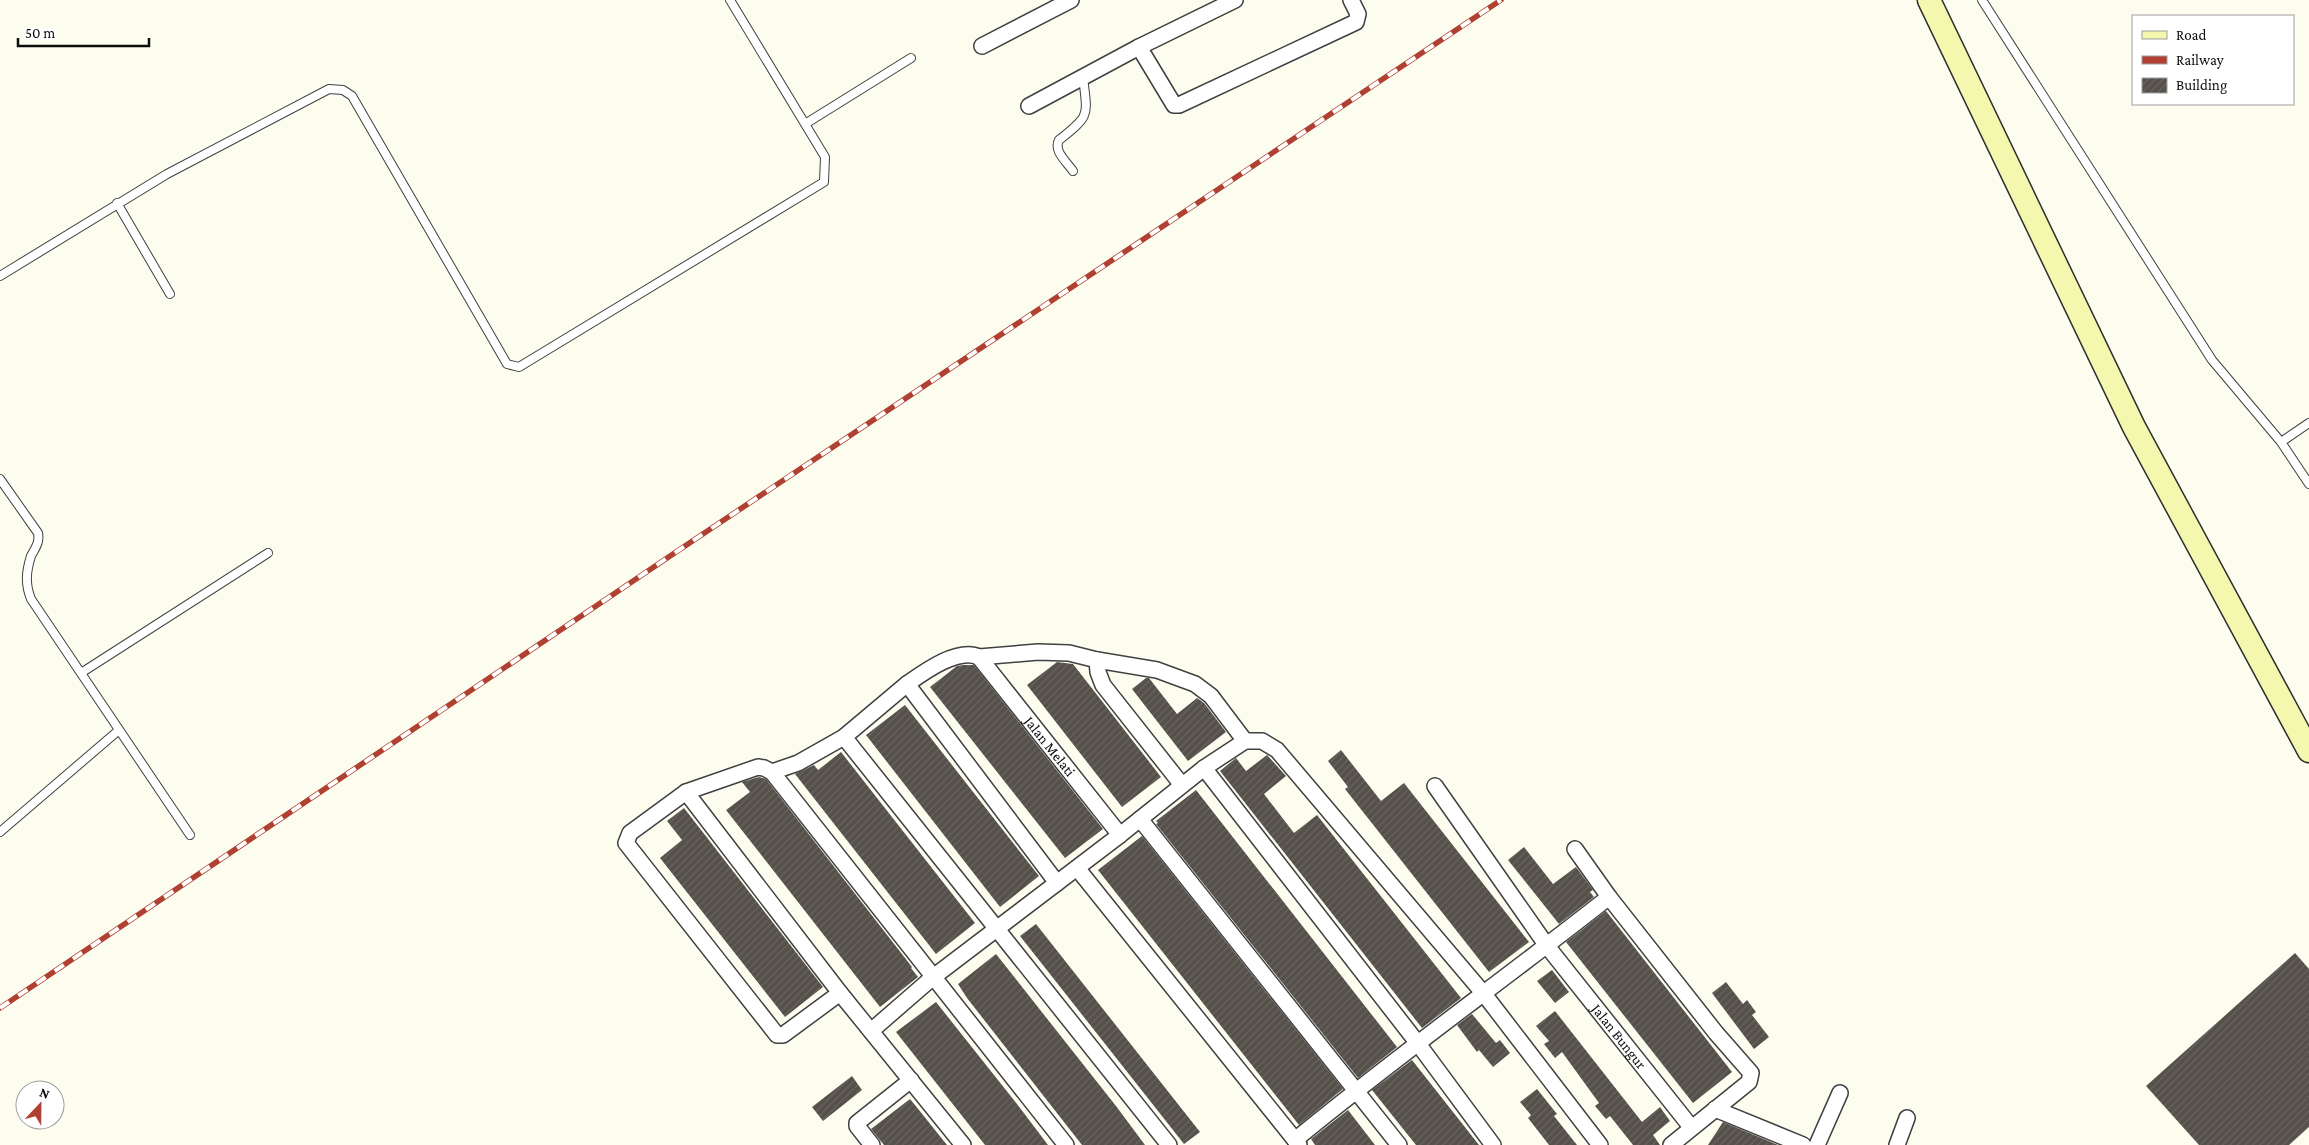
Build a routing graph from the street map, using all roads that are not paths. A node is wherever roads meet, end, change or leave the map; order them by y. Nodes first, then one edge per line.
1 (730, 0) edge
2 (1071, 0) edge
3 (1235, 0) edge
4 (1351, 0) edge
5 (1929, 0) edge
6 (1982, 0) edge
7 (982, 46) dead end
8 (1138, 47) junction
9 (911, 58) dead end
10 (1083, 76) junction
11 (1029, 106) dead end
12 (804, 124) junction
13 (1073, 171) dead end
14 (117, 203) junction
15 (0, 276) edge
16 (170, 294) dead end
17 (2309, 423) edge
18 (2281, 442) junction
19 (0, 479) edge
20 (2309, 484) edge
21 (268, 553) dead end
22 (979, 656) junction
23 (1097, 660) junction
24 (81, 673) junction
25 (907, 684) junction
26 (119, 730) junction
27 (844, 737) junction
28 (1245, 740) junction
29 (2309, 751) edge
30 (1204, 768) junction
31 (772, 772) junction
32 (1182, 785) junction
33 (1435, 786) dead end
34 (686, 792) junction
35 (1140, 818) junction
36 (0, 832) edge
37 (190, 835) dead end
38 (1120, 835) junction
39 (1576, 848) dead end
40 (1077, 868) junction
41 (1058, 883) junction
42 (1609, 897) junction
43 (996, 930) junction
44 (1547, 946) junction
45 (932, 978) junction
46 (840, 993) junction
47 (1484, 994) junction
48 (871, 1031) junction
49 (1419, 1045) junction
50 (911, 1080) junction
51 (1355, 1090) junction
52 (1840, 1093) dead end
53 (1715, 1109) junction
54 (1907, 1118) dead end
55 (1691, 1128) junction
56 (1297, 1142) edge
57 (872, 1145) edge
58 (963, 1145) edge
59 (1066, 1145) edge
60 (1169, 1145) edge
61 (1399, 1145) edge
62 (1493, 1145) edge
63 (1600, 1145) edge
64 (1671, 1145) edge
65 (1803, 1145) edge
66 (1817, 1145) edge
67 (1897, 1145) edge

1 - 12 lane
2 - 7 street
3 - 8 street
4 - 8 street
5 - 29 street
6 - 18 lane
8 - 10 street
9 - 12 lane
10 - 11 street
10 - 13 lane
12 - 14 lane
14 - 15 lane
14 - 16 lane
17 - 18 lane
18 - 20 lane
19 - 24 lane
21 - 24 lane
22 - 23 street
22 - 25 street
22 - 38 street, Jalan Melati
23 - 28 street
23 - 32 street
24 - 26 lane
25 - 27 street
25 - 41 street
26 - 36 lane
26 - 37 lane
27 - 31 street
27 - 43 street
28 - 30 street
28 - 47 street
30 - 32 street
30 - 49 street
31 - 34 street
31 - 45 street
32 - 35 street
33 - 44 street, Jalan Bungur
34 - 46 street
34 - 46 street
35 - 38 street
35 - 51 street
38 - 40 street
39 - 42 street
40 - 41 street
40 - 56 street
41 - 43 street
42 - 44 street
42 - 53 street
43 - 45 street
43 - 60 street
44 - 47 street
44 - 55 street, Jalan Bungur
45 - 48 street
45 - 59 street
46 - 48 street
47 - 49 street
47 - 63 street
48 - 50 street
49 - 51 street
49 - 62 street
50 - 57 street
50 - 58 street
51 - 56 street
51 - 61 street
52 - 66 street
53 - 55 street
53 - 65 street
54 - 67 street
55 - 64 street

